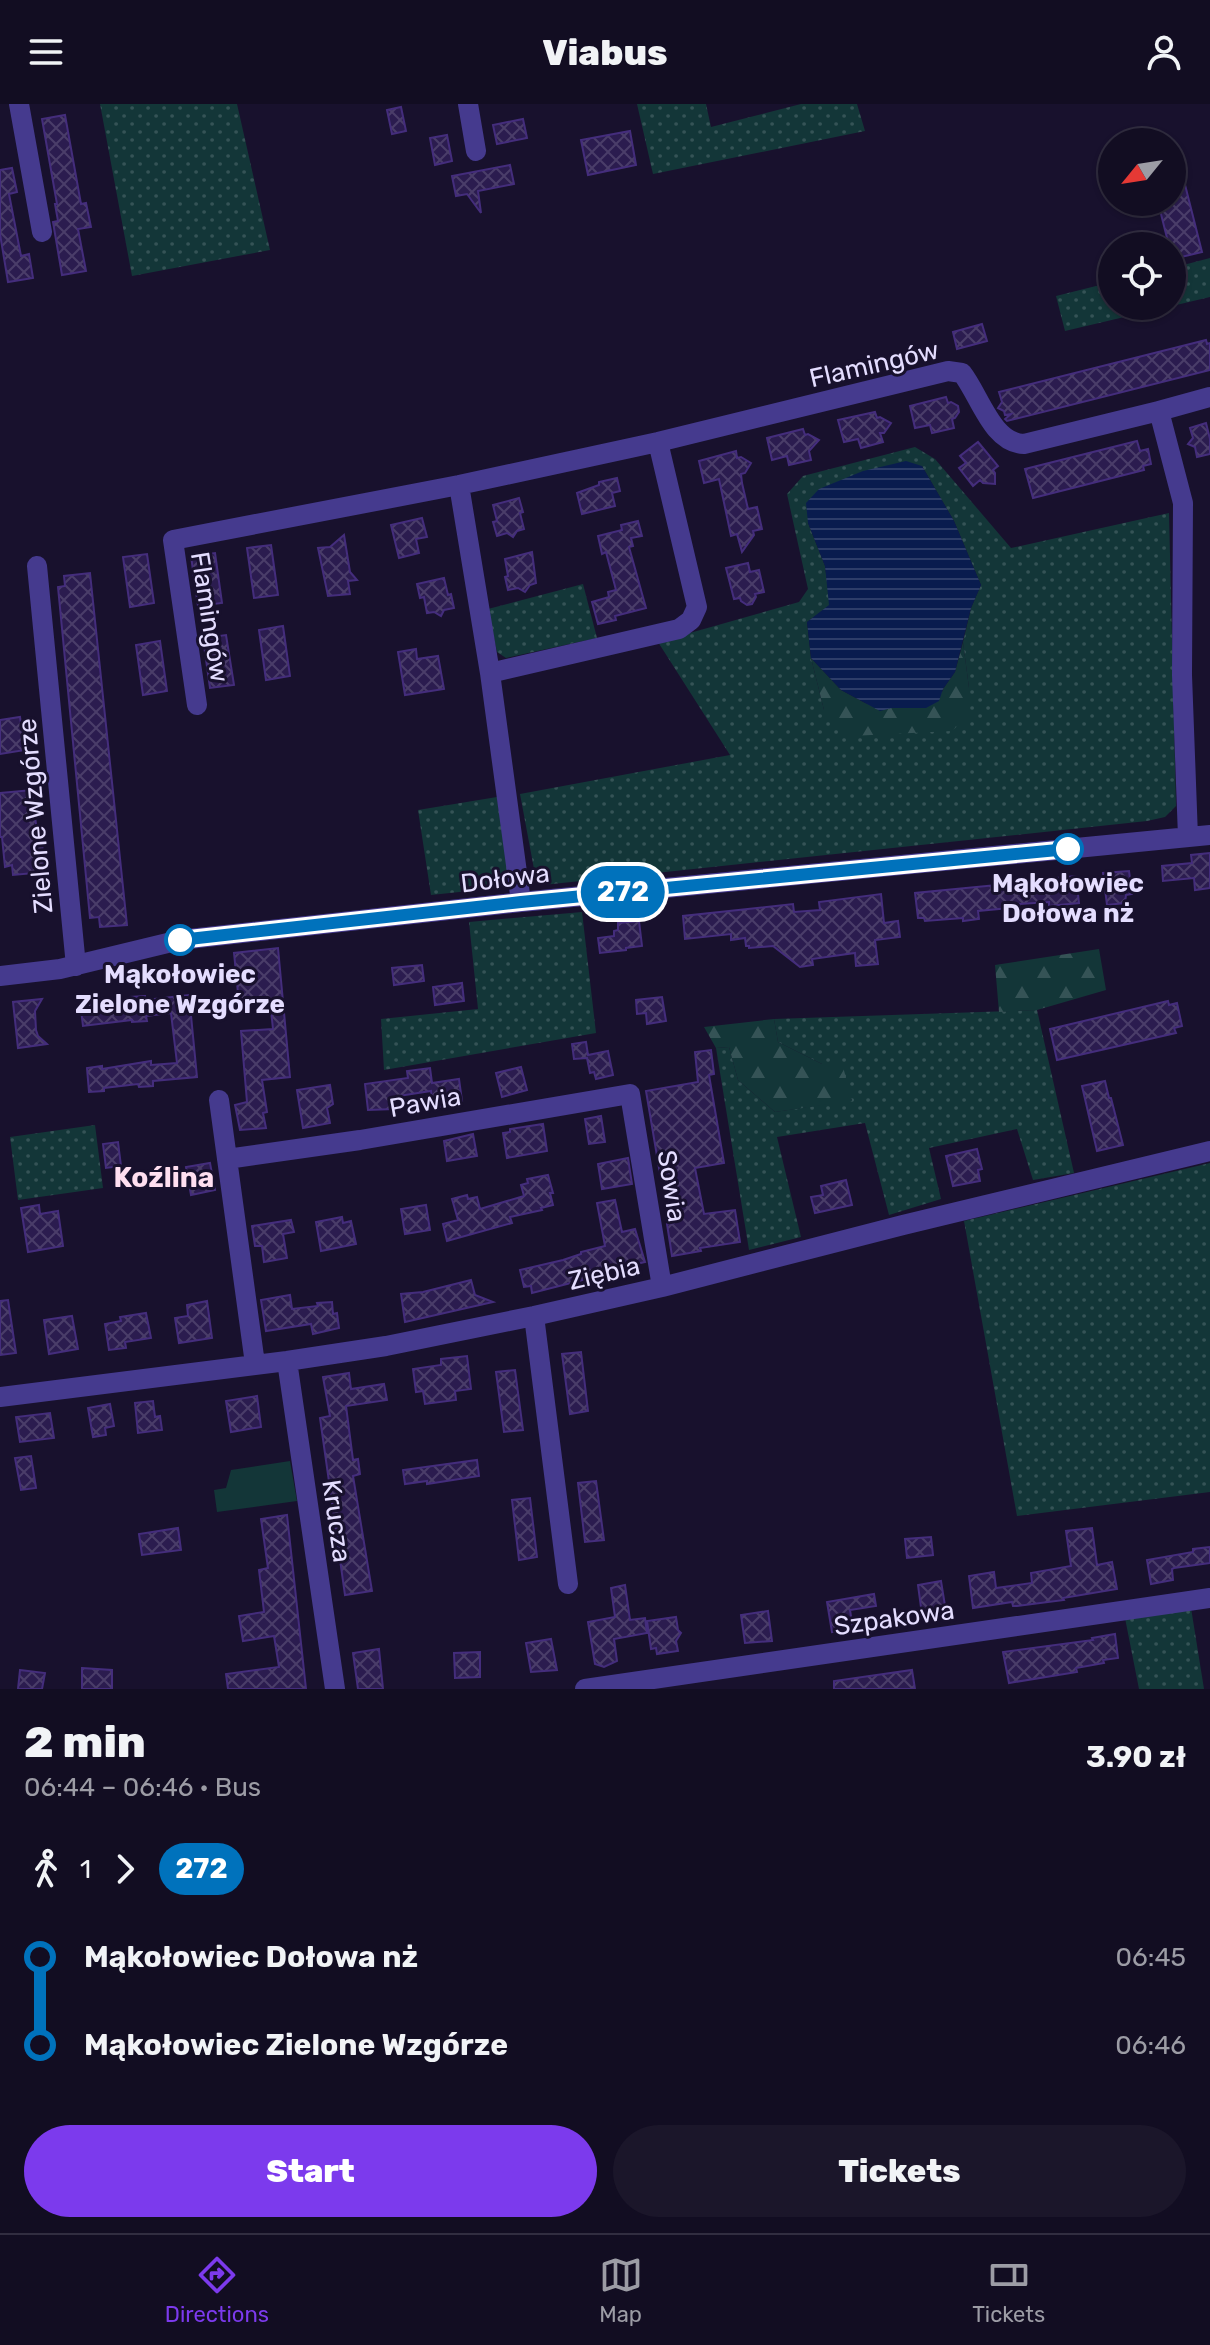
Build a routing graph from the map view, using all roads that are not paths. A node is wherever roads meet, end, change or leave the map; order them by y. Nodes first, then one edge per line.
1 (19, 104) edge
2 (468, 104) edge
3 (476, 151) dead end
4 (42, 232) dead end
5 (1210, 397) edge
6 (1159, 411) junction
7 (658, 442) junction
8 (459, 485) junction
9 (37, 566) dead end
10 (490, 673) junction
11 (197, 705) dead end
12 (1210, 835) edge
13 (1188, 837) junction
14 (521, 902) junction
15 (76, 966) junction
16 (0, 976) edge
17 (630, 1094) joint
18 (219, 1100) dead end
19 (1210, 1151) edge
20 (227, 1159) junction
21 (662, 1287) junction
22 (534, 1316) junction
23 (287, 1361) junction
24 (255, 1364) junction
25 (0, 1397) edge
26 (568, 1584) dead end
27 (1210, 1598) edge
28 (335, 1689) edge
29 (585, 1689) edge

1 - 4 street
2 - 3 street
5 - 6 street, Flamingów
6 - 7 street, Flamingów
6 - 13 street
7 - 8 street, Flamingów
7 - 10 street
8 - 10 street
8 - 11 street, Flamingów
9 - 15 street, Zielone Wzgórze
10 - 14 street
12 - 13 street, Dołowa
13 - 14 street, Dołowa
14 - 15 street, Dołowa
15 - 16 street, Dołowa
17 - 20 street, Pawia
17 - 21 street, Sowia
18 - 20 street
19 - 21 street, Ziębia
20 - 24 street
21 - 22 street, Ziębia
22 - 23 street, Ziębia
22 - 26 street
23 - 24 street, Ziębia
23 - 28 street, Krucza
24 - 25 street, Ziębia
27 - 29 street, Szpakowa

